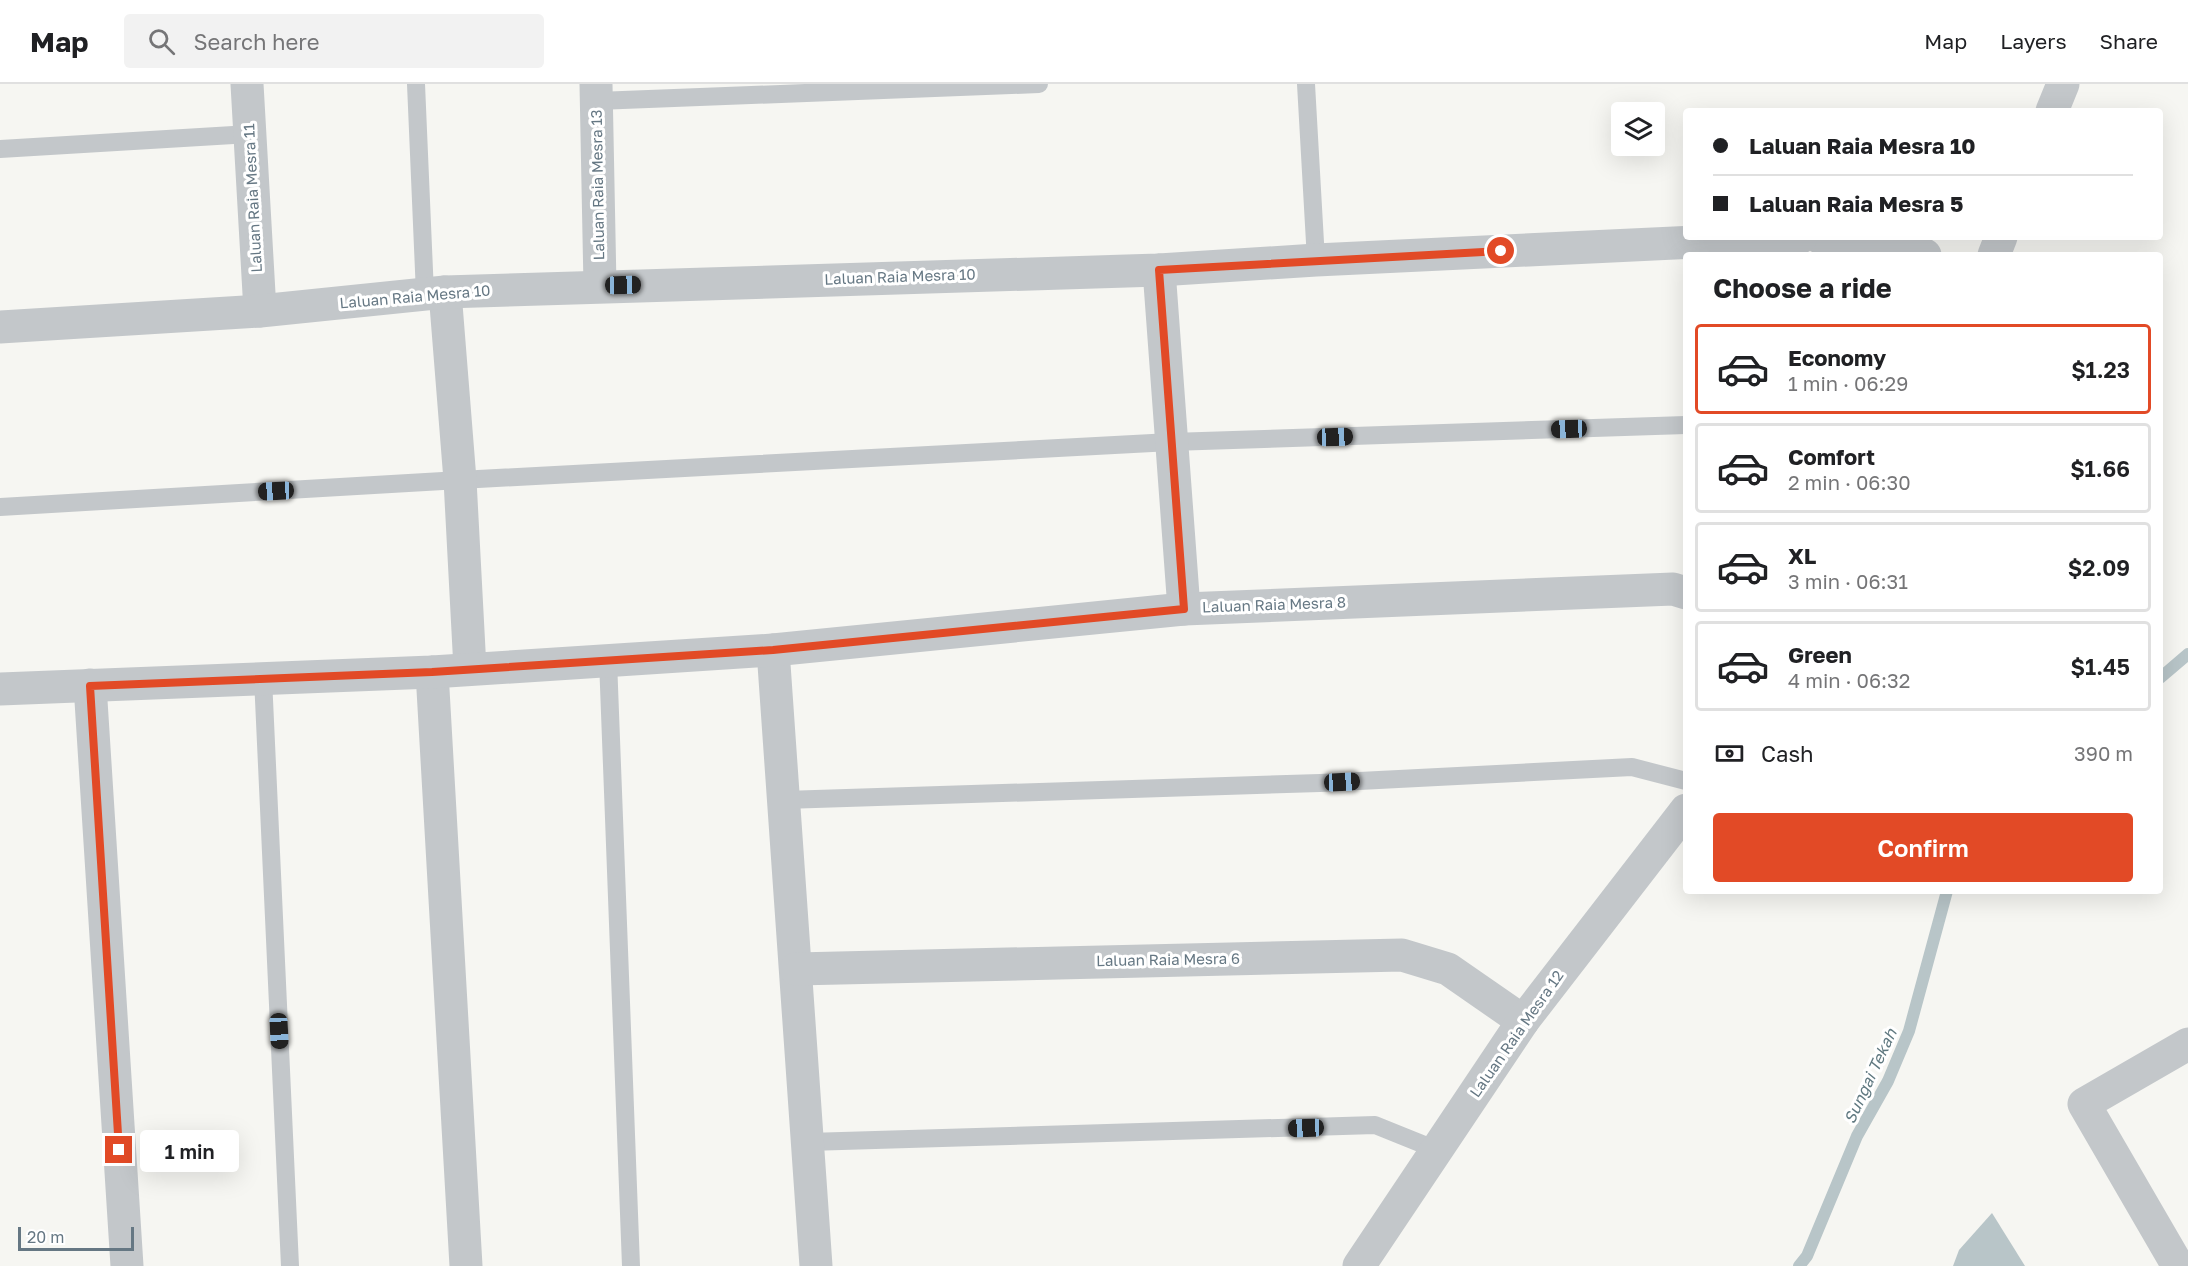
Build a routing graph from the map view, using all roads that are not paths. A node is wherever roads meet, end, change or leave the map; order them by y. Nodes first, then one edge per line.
1 (247, 84) edge
2 (416, 84) edge
3 (1039, 84) edge
4 (1306, 84) edge
5 (2063, 84) edge
6 (596, 92) edge
7 (2053, 108) edge
8 (250, 134) junction
9 (0, 149) edge
10 (1738, 240) edge
11 (1867, 240) edge
12 (1919, 252) edge
13 (1316, 260) junction
14 (1159, 270) junction
15 (600, 286) junction
16 (435, 293) junction
17 (260, 311) junction
18 (0, 327) edge
19 (1683, 425) edge
20 (1172, 442) junction
21 (460, 480) junction
22 (0, 507) edge
23 (1683, 592) edge
24 (1184, 609) junction
25 (773, 650) junction
26 (609, 660) junction
27 (470, 669) junction
28 (432, 672) junction
29 (263, 678) junction
30 (90, 686) junction
31 (0, 689) edge
32 (1683, 780) edge
33 (784, 800) junction
34 (1683, 814) edge
35 (795, 969) junction
36 (1523, 1021) junction
37 (2188, 1044) edge
38 (808, 1142) junction
39 (1437, 1150) junction
40 (127, 1266) edge
41 (290, 1266) edge
42 (466, 1266) edge
43 (632, 1266) edge
44 (816, 1266) edge
45 (1359, 1266) edge
46 (2178, 1266) edge

1 - 8 street, Laluan Raia Mesra 11
2 - 16 lane
3 - 6 lane
4 - 13 lane
5 - 7 street
6 - 15 street, Laluan Raia Mesra 13
8 - 9 lane
8 - 17 street, Laluan Raia Mesra 11
10 - 13 street, Laluan Raia Mesra 10
11 - 12 street
13 - 14 street, Laluan Raia Mesra 10
14 - 15 street, Laluan Raia Mesra 10
14 - 20 street
15 - 16 street, Laluan Raia Mesra 10
16 - 17 street, Laluan Raia Mesra 10
16 - 21 street
17 - 18 street, Laluan Raia Mesra 10
19 - 20 lane
20 - 21 lane
20 - 24 street
21 - 22 lane
21 - 27 street
23 - 24 street, Laluan Raia Mesra 8
24 - 25 street, Laluan Raia Mesra 8
25 - 26 street, Laluan Raia Mesra 8
25 - 33 street
26 - 27 street, Laluan Raia Mesra 8
26 - 43 lane
27 - 28 street, Laluan Raia Mesra 8
28 - 29 street, Laluan Raia Mesra 8
28 - 42 street
29 - 30 street, Laluan Raia Mesra 8
29 - 41 lane
30 - 31 street, Laluan Raia Mesra 8
30 - 40 street
32 - 33 lane
33 - 35 street
34 - 36 street, Laluan Raia Mesra 12
35 - 36 street, Laluan Raia Mesra 6
35 - 38 street
36 - 39 street, Laluan Raia Mesra 12
37 - 46 street
38 - 39 lane
38 - 44 street
39 - 45 street, Laluan Raia Mesra 12

